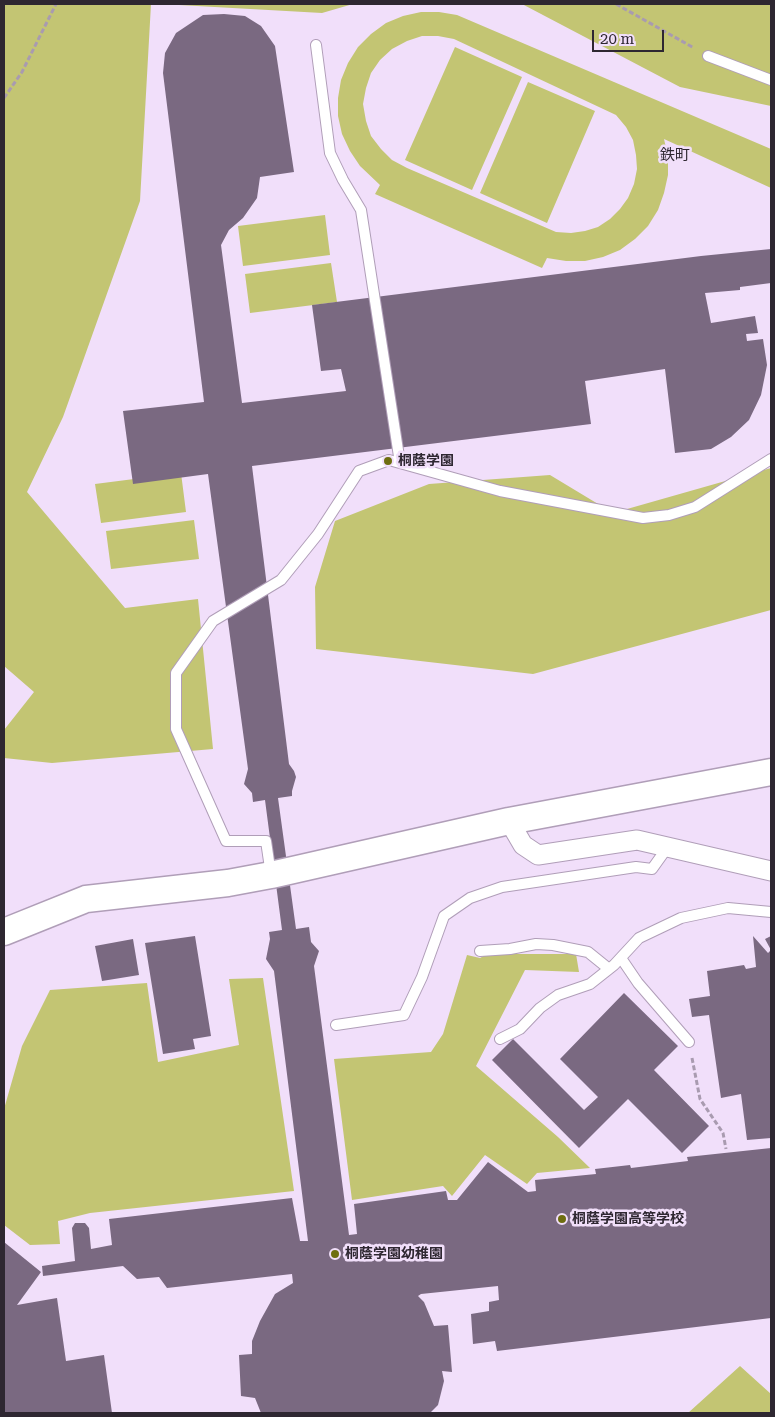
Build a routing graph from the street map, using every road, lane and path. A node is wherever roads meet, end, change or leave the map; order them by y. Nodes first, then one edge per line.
1 (56, 4) edge
2 (616, 4) edge
3 (316, 45) dead end
4 (708, 56) joint
5 (771, 80) edge
6 (4, 98) edge
7 (771, 459) edge
8 (400, 463) junction
9 (771, 772) edge
10 (509, 822) junction
11 (667, 848) junction
12 (771, 871) edge
13 (271, 875) junction
14 (771, 912) edge
15 (4, 932) edge
16 (480, 951) dead end
17 (620, 958) junction
18 (609, 969) junction
19 (336, 1025) dead end
20 (500, 1039) dead end
21 (688, 1042) joint
22 (726, 1149) dead end

1 - 6 path
2 - 4 path
3 - 8 lane
4 - 5 lane
7 - 8 lane
8 - 13 lane
9 - 10 street
10 - 11 street
10 - 13 street
11 - 12 street
11 - 19 lane
13 - 15 street
14 - 17 lane
16 - 18 lane
17 - 18 lane
17 - 21 lane
18 - 20 lane
21 - 22 path

